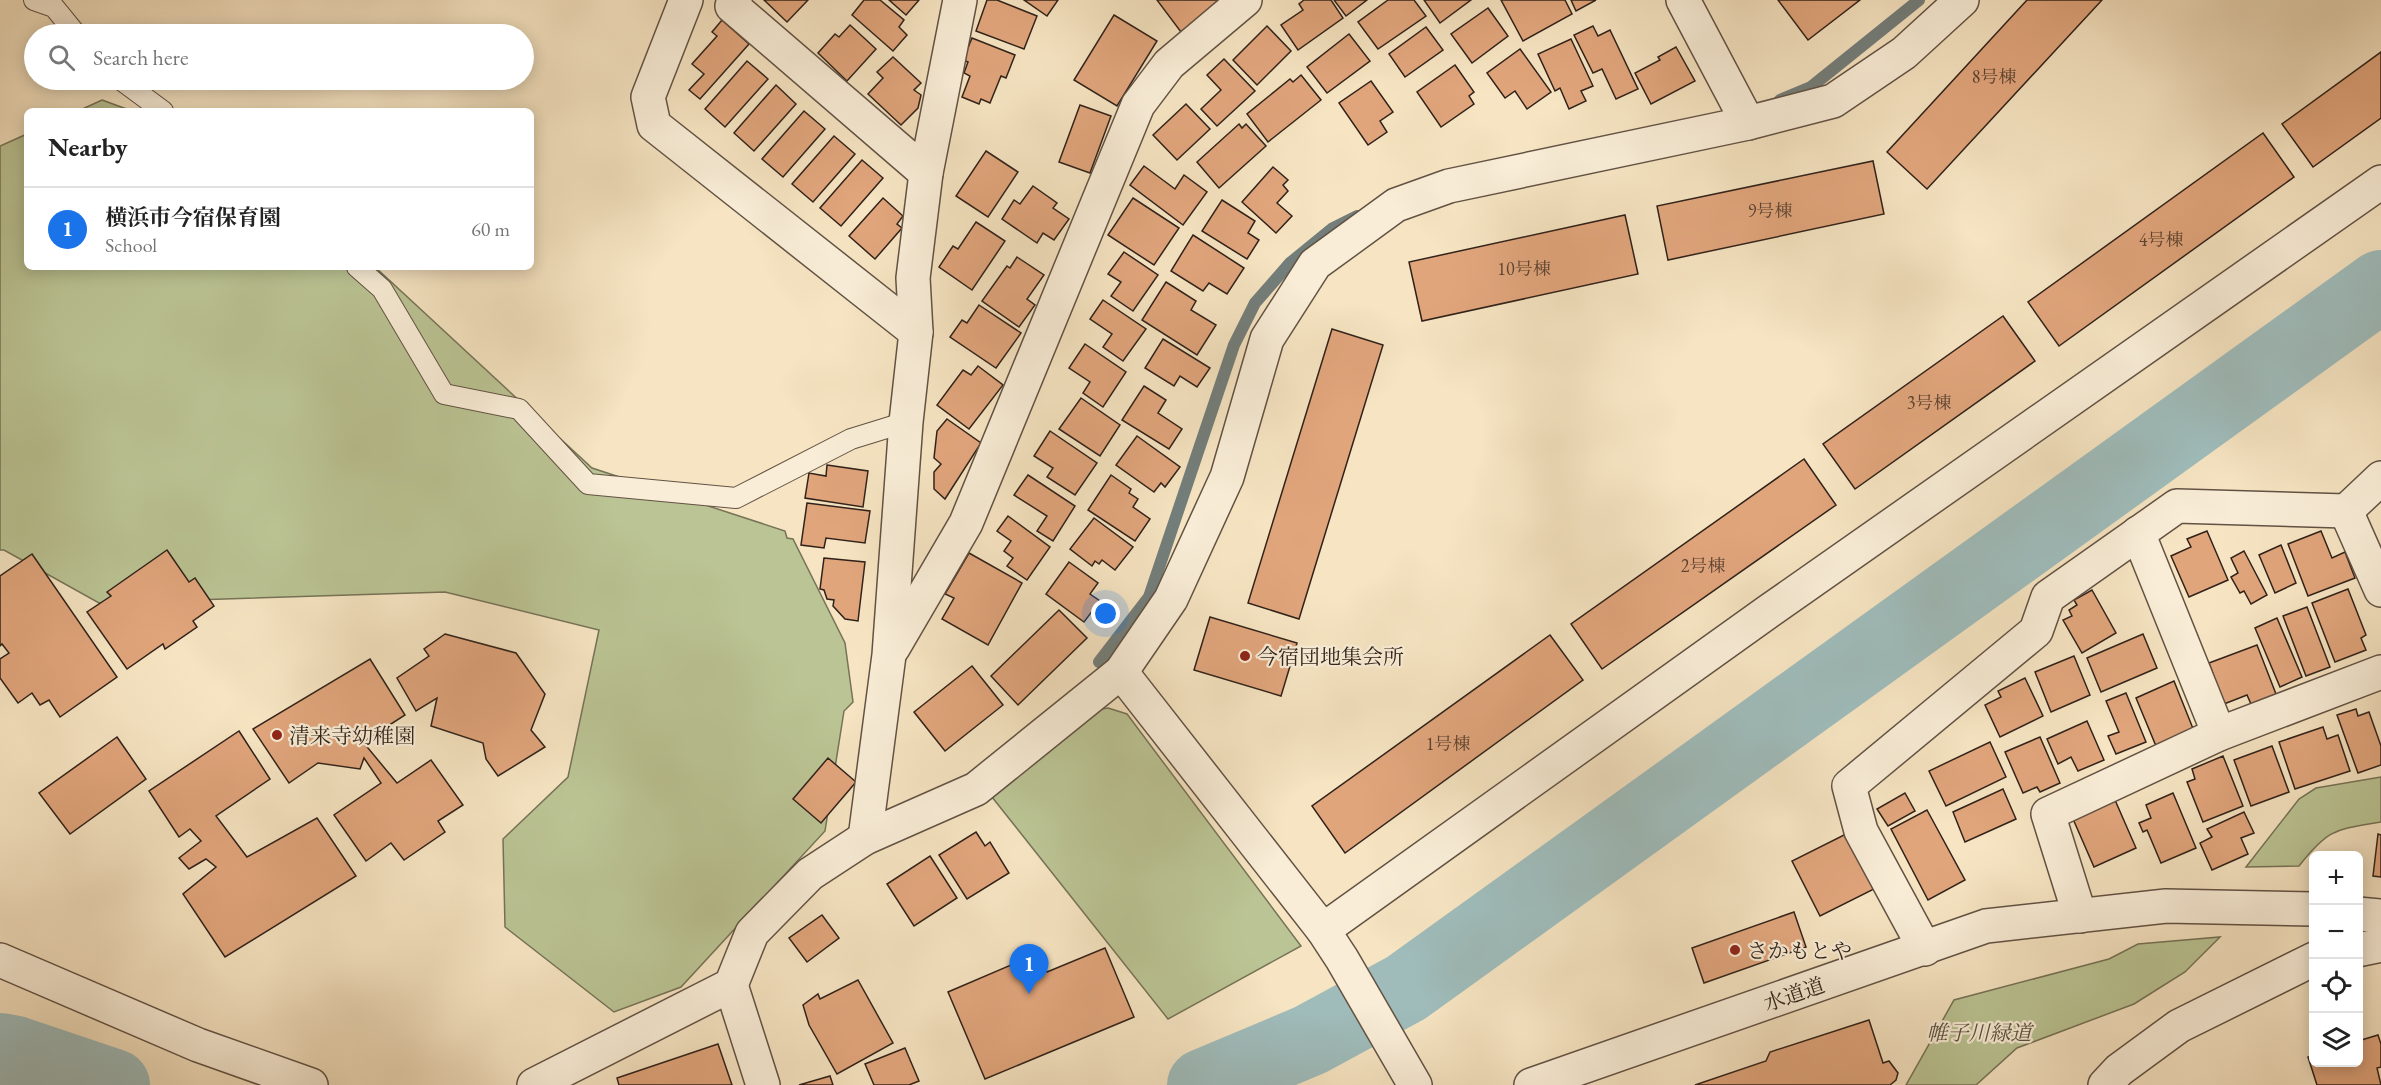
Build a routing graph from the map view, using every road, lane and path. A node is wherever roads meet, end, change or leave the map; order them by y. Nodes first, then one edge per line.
1 (34, 0) edge
2 (686, 0) edge
3 (735, 0) edge
4 (960, 0) edge
5 (1245, 0) edge
6 (1683, 0) edge
7 (1962, 0) edge
8 (68, 24) edge
9 (135, 90) edge
10 (159, 108) edge
11 (1748, 123) junction
12 (926, 173) junction
13 (2381, 182) edge
14 (360, 270) edge
15 (916, 332) junction
16 (906, 422) junction
17 (2381, 478) edge
18 (2346, 511) junction
19 (2138, 533) junction
20 (2381, 590) edge
21 (889, 655) junction
22 (1121, 672) junction
23 (2381, 672) edge
24 (2219, 734) junction
25 (865, 838) junction
26 (2309, 909) edge
27 (2363, 914) edge
28 (2080, 916) junction
29 (2381, 916) edge
30 (1323, 930) junction
31 (2381, 945) edge
32 (1925, 949) junction
33 (2363, 949) edge
34 (0, 960) edge
35 (2309, 961) edge
36 (731, 985) junction
37 (2112, 1078) edge
38 (311, 1085) edge
39 (534, 1085) edge
40 (763, 1085) edge
41 (1415, 1085) edge
42 (1532, 1085) edge
43 (2082, 1085) edge

1 - 8 lane
2 - 15 street
3 - 12 street
4 - 12 street
5 - 21 street
6 - 11 street
7 - 11 street
9 - 10 lane
11 - 22 street
12 - 15 street
13 - 30 street
14 - 16 lane
15 - 16 street
16 - 21 street
17 - 18 street
18 - 19 street
18 - 20 street
19 - 24 street
19 - 32 street
21 - 25 street
22 - 25 street
22 - 30 street
23 - 24 street
24 - 28 street
25 - 36 street
26 - 28 street, 水道道
27 - 29 street
28 - 32 street, 水道道
30 - 41 street
31 - 33 street
32 - 42 street, 水道道
34 - 38 street
35 - 37 street
36 - 39 street
36 - 40 street
37 - 43 street

